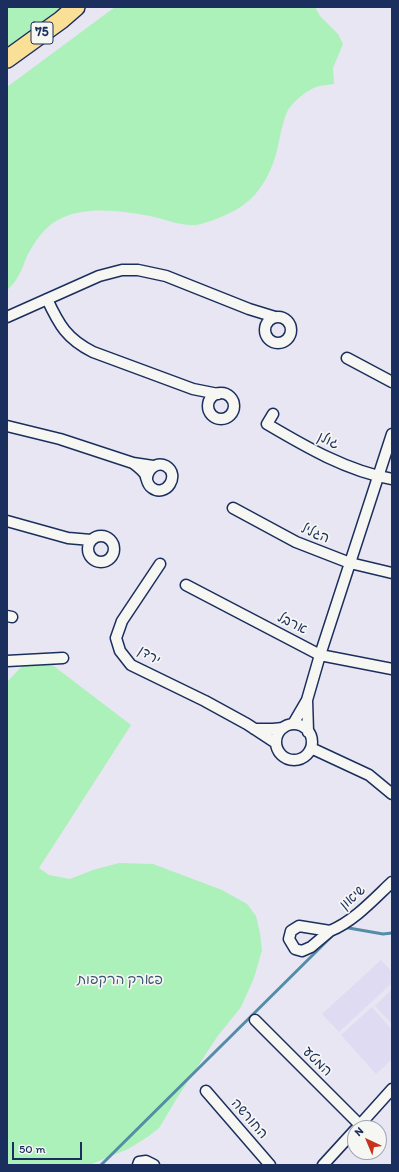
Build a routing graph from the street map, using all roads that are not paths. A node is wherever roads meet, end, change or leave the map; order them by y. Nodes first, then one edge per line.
1 (76, 7) edge
2 (7, 59) edge
3 (47, 299) junction
4 (249, 310) junction
5 (7, 317) edge
6 (276, 317) junction
7 (266, 328) junction
8 (347, 358) dead end
9 (392, 382) edge
10 (193, 389) junction
11 (218, 394) junction
12 (208, 406) junction
13 (274, 414) dead end
14 (7, 426) edge
15 (392, 434) edge
16 (133, 463) junction
17 (153, 466) junction
18 (378, 476) junction
19 (147, 479) junction
20 (392, 479) edge
21 (233, 508) dead end
22 (7, 521) edge
23 (68, 538) junction
24 (92, 540) junction
25 (89, 555) junction
26 (350, 563) junction
27 (160, 564) dead end
28 (392, 573) edge
29 (186, 585) dead end
30 (320, 655) junction
31 (64, 658) dead end
32 (7, 661) edge
33 (392, 668) edge
34 (307, 700) junction
35 (288, 726) junction
36 (254, 728) junction
37 (308, 732) junction
38 (276, 744) junction
39 (311, 748) junction
40 (392, 794) edge
41 (392, 882) edge
42 (330, 931) dead end
43 (255, 1020) dead end
44 (392, 1088) edge
45 (206, 1092) dead end
46 (349, 1120) edge
47 (364, 1120) edge
48 (347, 1139) edge
49 (138, 1165) edge
50 (154, 1165) edge
51 (270, 1165) edge
52 (323, 1165) edge

1 - 2 highway, 75
3 - 4 street
3 - 5 street
3 - 10 street
4 - 6 street
4 - 7 street
6 - 7 street
6 - 7 street
8 - 9 street
10 - 11 street
10 - 12 street
11 - 12 street
11 - 12 street
13 - 18 street, גולן
14 - 16 street
15 - 18 street
16 - 17 street
16 - 19 street
17 - 19 street
17 - 19 street
18 - 20 street, גולן
18 - 26 street
21 - 26 street, הגליל
22 - 23 street
23 - 24 street
23 - 25 street
24 - 25 street
24 - 25 street
26 - 28 street, הגליל
26 - 30 street
27 - 36 street, ירדן
29 - 30 street, ארבל
30 - 33 street, ארבל
30 - 34 street
31 - 32 street
34 - 35 street
34 - 37 street
35 - 36 street, ירדן
35 - 37 street
35 - 38 street
36 - 38 street, ירדן
37 - 39 street
38 - 39 street
39 - 40 street
41 - 42 street, שיאון
43 - 46 street, המטע
44 - 47 street
45 - 51 street, החורשה
48 - 52 street
49 - 50 street

